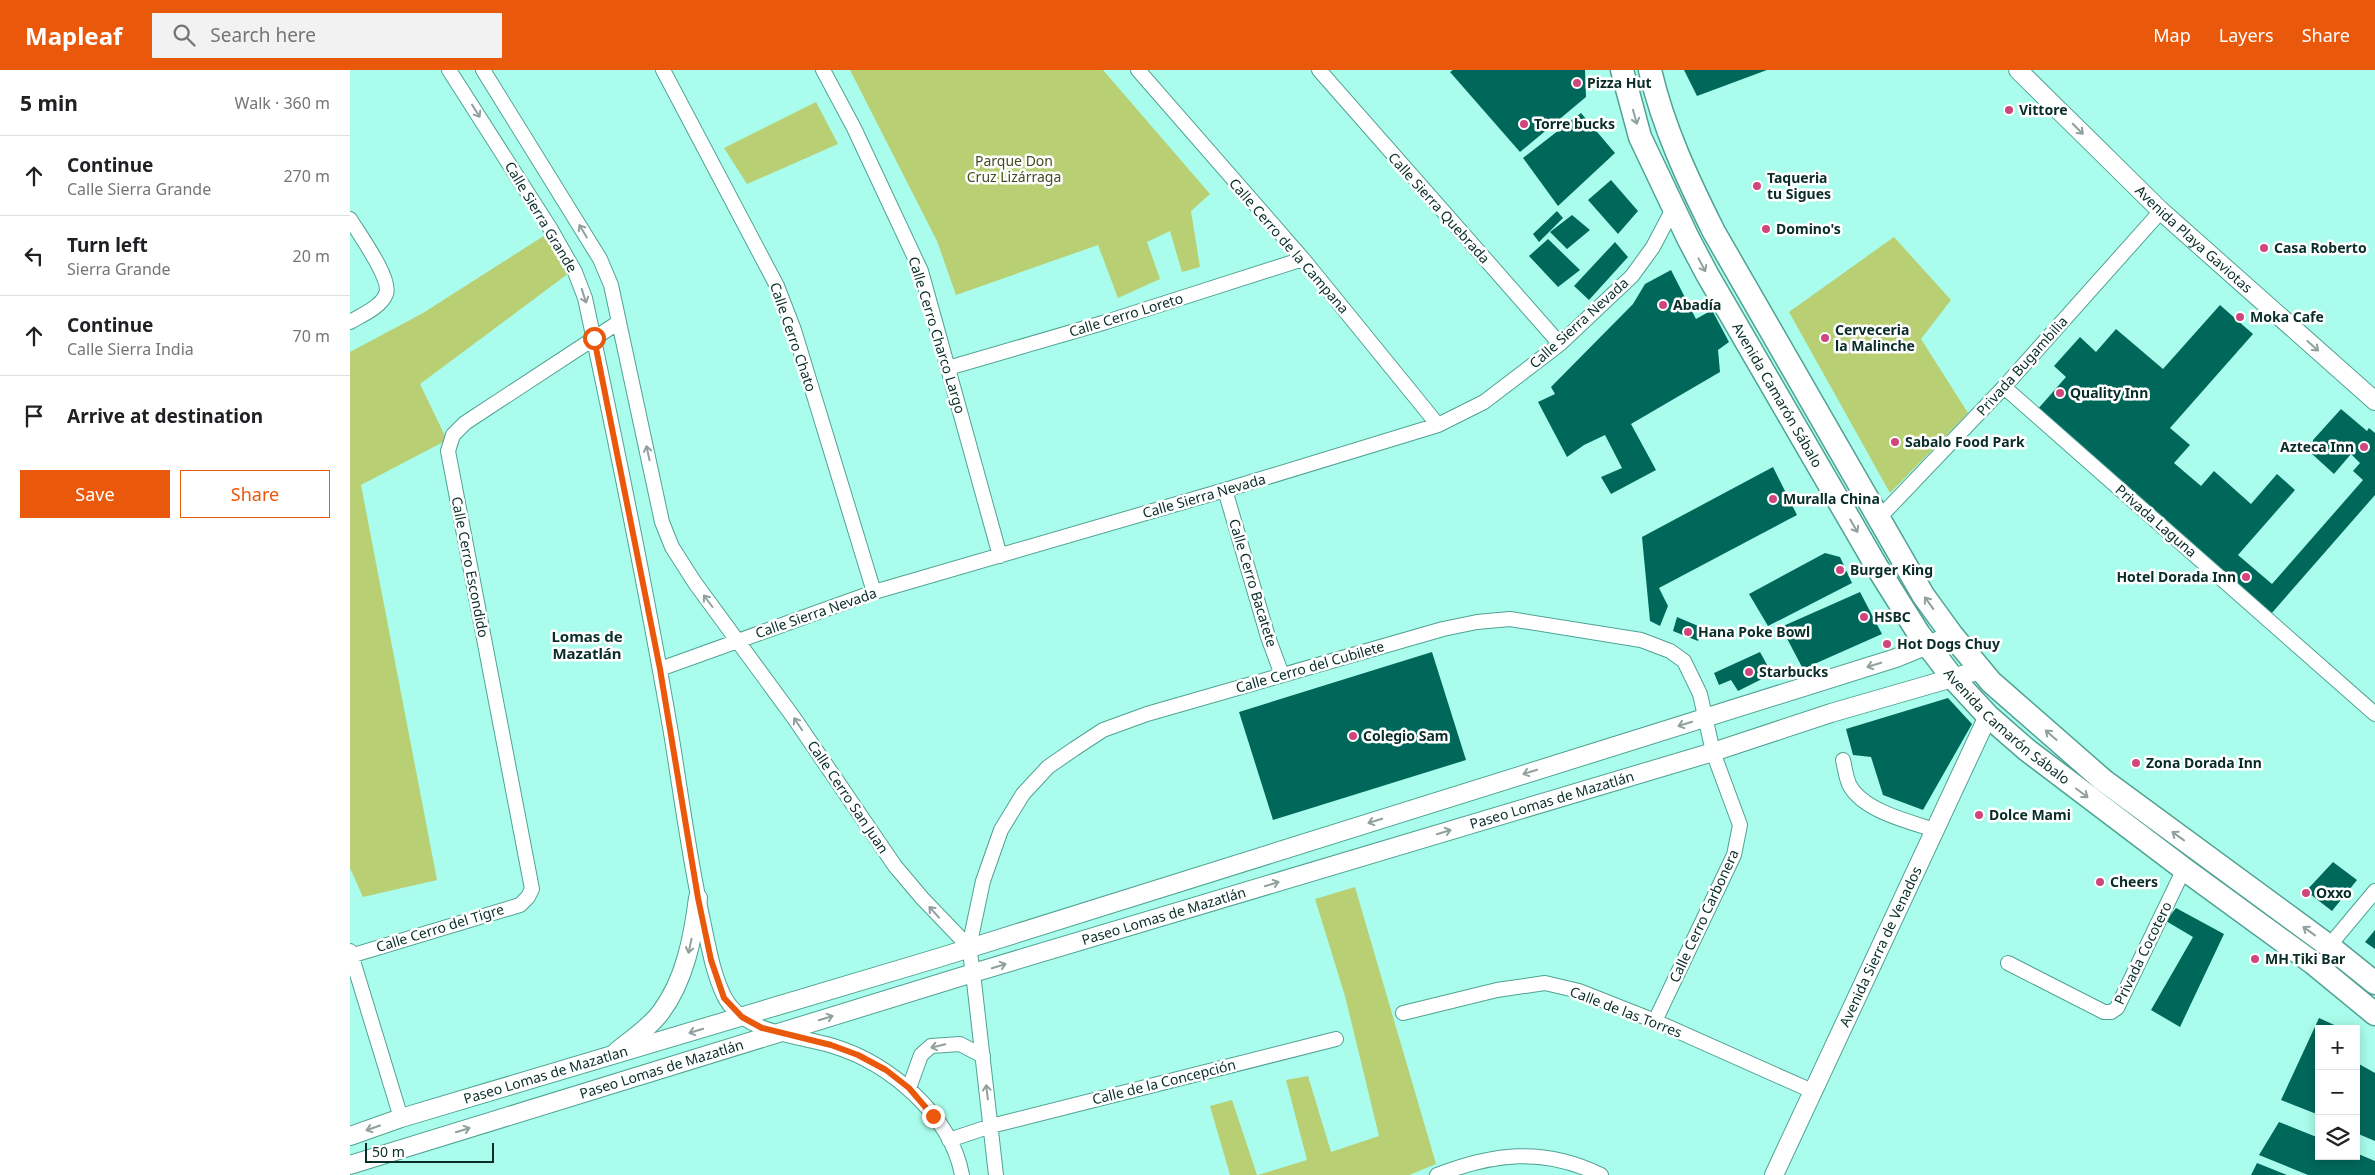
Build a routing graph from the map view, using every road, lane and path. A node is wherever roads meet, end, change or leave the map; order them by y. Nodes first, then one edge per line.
1 (449, 70) edge
2 (483, 70) edge
3 (663, 70) edge
4 (823, 70) edge
5 (1138, 70) edge
6 (1319, 70) edge
7 (1622, 70) edge
8 (1650, 70) edge
9 (2018, 70) edge
10 (1674, 208) junction
11 (2162, 211) junction
12 (350, 219) edge
13 (1303, 259) junction
14 (350, 322) edge
15 (619, 322) junction
16 (594, 338) junction
17 (1560, 344) junction
18 (948, 368) junction
19 (2004, 387) junction
20 (2375, 401) edge
21 (1438, 425) junction
22 (1225, 490) junction
23 (1879, 518) junction
24 (1000, 556) junction
25 (874, 592) junction
26 (1952, 635) junction
27 (737, 640) junction
28 (1927, 645) junction
29 (660, 669) junction
30 (1980, 670) junction
31 (1282, 675) junction
32 (1952, 677) junction
33 (2375, 714) edge
34 (1988, 716) junction
35 (1706, 718) junction
36 (1713, 752) junction
37 (1843, 760) dead end
38 (1935, 830) junction
39 (2184, 869) junction
40 (2375, 892) edge
41 (528, 897) joint
42 (698, 898) junction
43 (2329, 946) junction
44 (968, 947) junction
45 (351, 957) edge
46 (2008, 963) dead end
47 (973, 973) junction
48 (2375, 983) edge
49 (1403, 1013) dead end
50 (2375, 1014) edge
51 (742, 1017) junction
52 (1655, 1021) junction
53 (780, 1032) junction
54 (1336, 1039) dead end
55 (983, 1056) junction
56 (607, 1058) junction
57 (909, 1088) junction
58 (1812, 1091) junction
59 (401, 1118) junction
60 (991, 1126) junction
61 (350, 1136) edge
62 (949, 1140) junction
63 (350, 1166) edge
64 (962, 1175) edge
65 (996, 1175) edge
66 (1437, 1175) edge
67 (1601, 1175) edge
68 (1774, 1175) edge

1 -> 16 street, Calle Sierra Grande
15 -> 2 street, Calle Sierra Grande
3 - 25 street, Calle Cerro Chato
4 - 18 street, Calle Cerro Charco Largo
5 - 13 street, Calle Cerro de la Campana
6 - 17 street, Calle Sierra Quebrada
7 -> 10 main road, Avenida Camarón Sábalo
8 - 23 main road, Avenida Camarón Sábalo
9 -> 11 street, Avenida Playa Gaviotas
10 - 17 street, Calle Sierra Nevada
10 -> 28 main road, Avenida Camarón Sábalo
11 - 19 street, Privada Bugambilia
11 -> 20 street, Avenida Playa Gaviotas
12 - 14 street
13 - 18 street, Calle Cerro Loreto
13 - 21 street, Calle Cerro de la Campana
15 - 16 street, Calle Cerro Escondido
27 -> 15 street, Calle Sierra Grande
16 - 29 street, Calle Sierra Grande
16 - 41 street, Calle Cerro Escondido
17 - 21 street, Calle Sierra Nevada
18 - 24 street, Calle Cerro Charco Largo
19 - 23 street, Privada Bugambilia
19 - 33 street, Privada Laguna
21 - 22 street, Calle Sierra Nevada
22 - 24 street, Calle Sierra Nevada
22 - 31 street, Calle Cerro Bacatete
26 -> 23 main road, Avenida Camarón Sábalo
24 - 25 street, Calle Sierra Nevada
25 - 27 street, Calle Sierra Nevada
26 - 28 street, Paseo Lomas de Mazatlán
26 - 30 main road, Avenida Camarón Sábalo
27 - 29 street, Calle Sierra Nevada
44 -> 27 street, Calle Cerro San Juan
28 - 32 main road, Avenida Camarón Sábalo
28 -> 35 street, Paseo Lomas de Mazatlán
29 - 42 street, Calle Sierra Grande
30 - 32 street, Paseo Lomas de Mazatlán
43 -> 30 main road, Avenida Camarón Sábalo
31 - 35 street, Calle Cerro del Cubilete
31 - 44 street, Calle Cerro del Cubilete
32 - 34 main road, Avenida Camarón Sábalo
32 - 36 street, Paseo Lomas de Mazatlán
34 - 38 street, Avenida Sierra de Venados
34 -> 39 main road, Avenida Camarón Sábalo
35 - 36 street, Calle Cerro del Cubilete
35 -> 44 street, Paseo Lomas de Mazatlán
47 -> 36 street, Paseo Lomas de Mazatlán
36 - 52 street, Calle Cerro Carbonera
37 - 38 street
38 - 58 street, Avenida Sierra de Venados
39 - 46 street, Privada Cocotero
39 - 50 main road, Avenida Camarón Sábalo
40 - 43 street
41 - 45 street, Calle Cerro del Tigre
42 - 51 street, Calle Sierra Grande
42 -> 56 street
43 - 48 main road, Avenida Camarón Sábalo
44 - 47 street
44 - 51 street, Paseo Lomas de Mazatlán
45 - 59 street
53 -> 47 street, Paseo Lomas de Mazatlán
47 - 55 street
49 - 52 street, Calle de las Torres
51 - 53 street, Calle Sierra Grande
51 -> 56 street, Paseo Lomas de Mazatlan
52 - 58 street, Calle de las Torres
53 - 57 street, Calle Sierra Grande
63 -> 53 street, Paseo Lomas de Mazatlán
54 - 60 street, Calle de la Concepción
55 -> 57 street
60 -> 55 street
56 - 59 street, Paseo Lomas de Mazatlan
57 - 62 street
58 - 68 street, Avenida Sierra de Venados
59 -> 61 street, Paseo Lomas de Mazatlan
60 - 62 street
60 - 65 street
62 - 64 street
66 - 67 street

